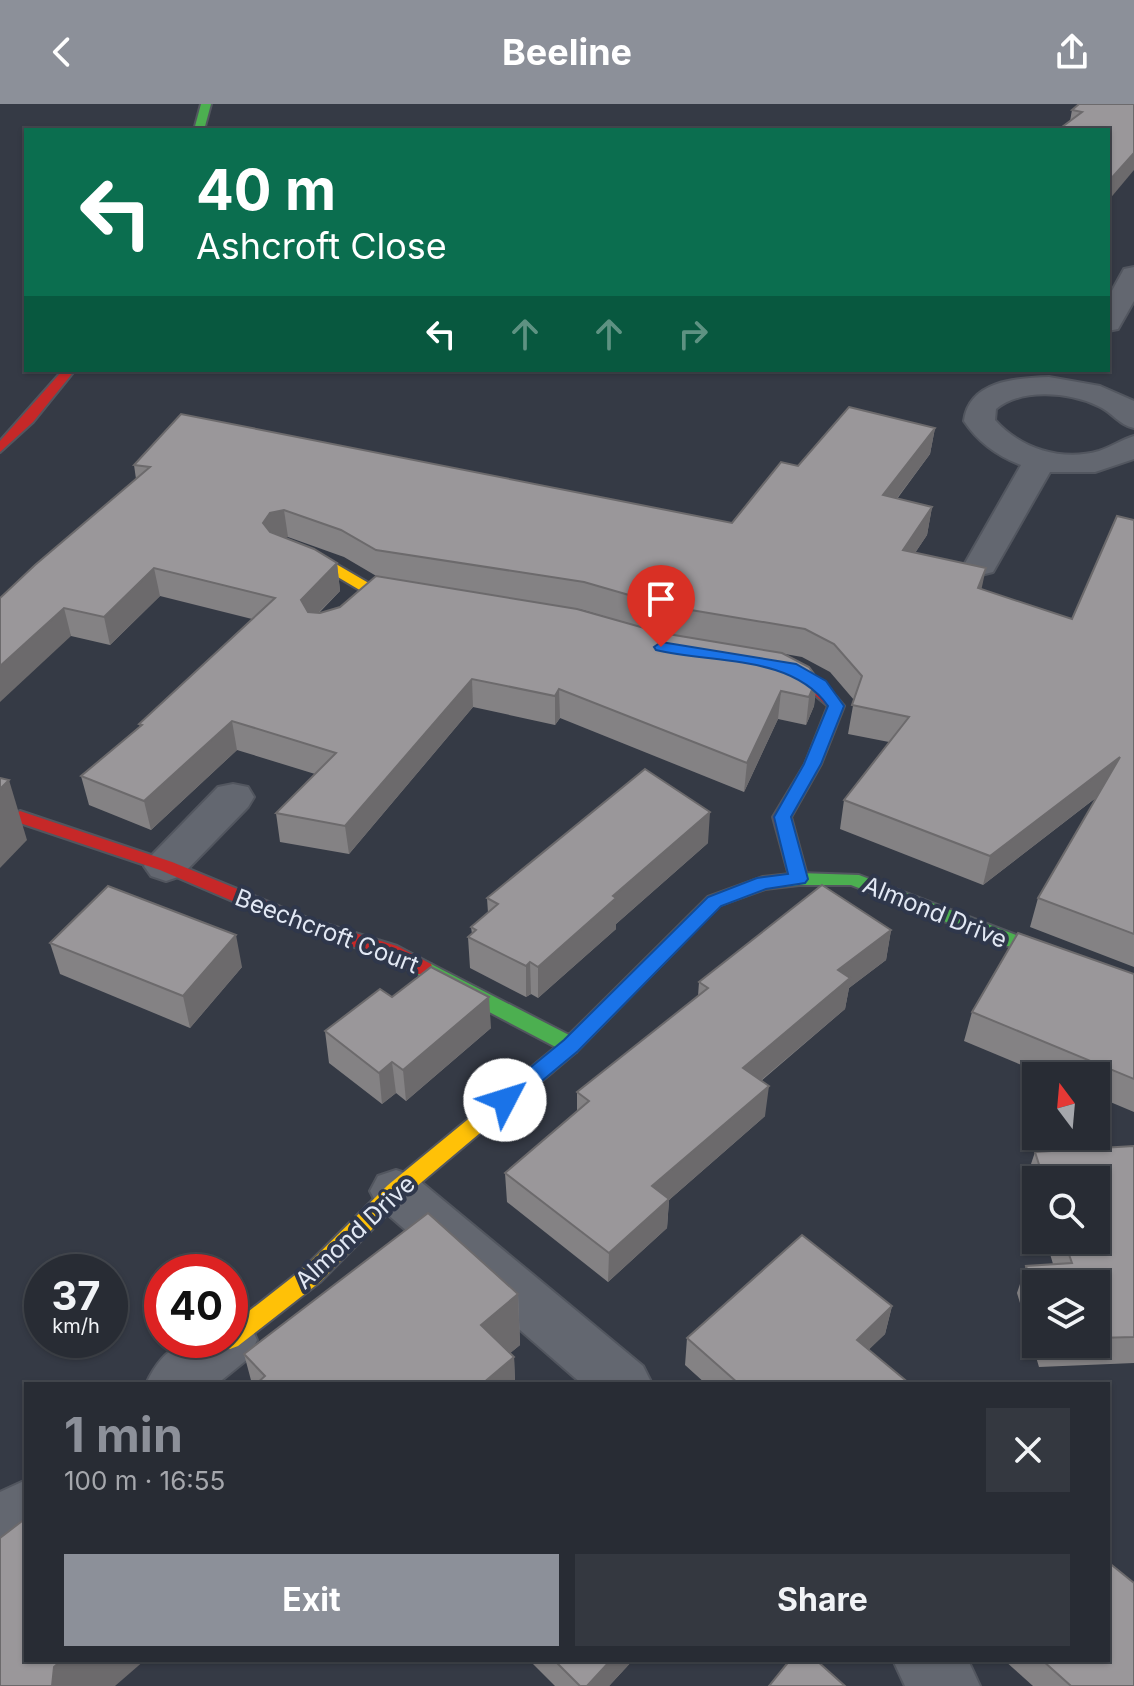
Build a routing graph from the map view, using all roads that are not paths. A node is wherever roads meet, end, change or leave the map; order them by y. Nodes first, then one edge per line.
1 (206, 104) edge
2 (200, 128) edge
3 (1134, 275) edge
4 (1110, 319) edge
5 (67, 372) edge
6 (1082, 380) edge
7 (1134, 419) edge
8 (1134, 446) edge
9 (0, 448) edge
10 (1040, 460) junction
11 (287, 550) edge
12 (981, 565) edge
13 (442, 600) edge
14 (747, 661) edge
15 (233, 797) dead end
16 (20, 817) dead end
17 (166, 866) junction
18 (799, 879) junction
19 (1134, 988) edge
20 (571, 1045) junction
21 (396, 1191) junction
22 (248, 1326) edge
23 (208, 1358) edge
24 (178, 1382) edge
25 (621, 1382) edge
26 (24, 1511) edge
27 (0, 1533) edge
28 (927, 1662) edge
29 (947, 1686) edge

1 - 2 street
3 - 4 street
5 - 9 street
6 - 7 street
6 - 10 street
8 - 10 street
10 - 12 street
11 - 13 street
14 - 18 street
15 - 17 street
16 - 17 street, Beechcroft Court
17 - 20 street, Beechcroft Court
18 - 19 street, Almond Drive
18 - 20 street, Almond Drive
20 - 21 street, Almond Drive
21 - 22 street, Almond Drive
21 - 25 street
23 - 24 street, Almond Drive
26 - 27 street
28 - 29 street

